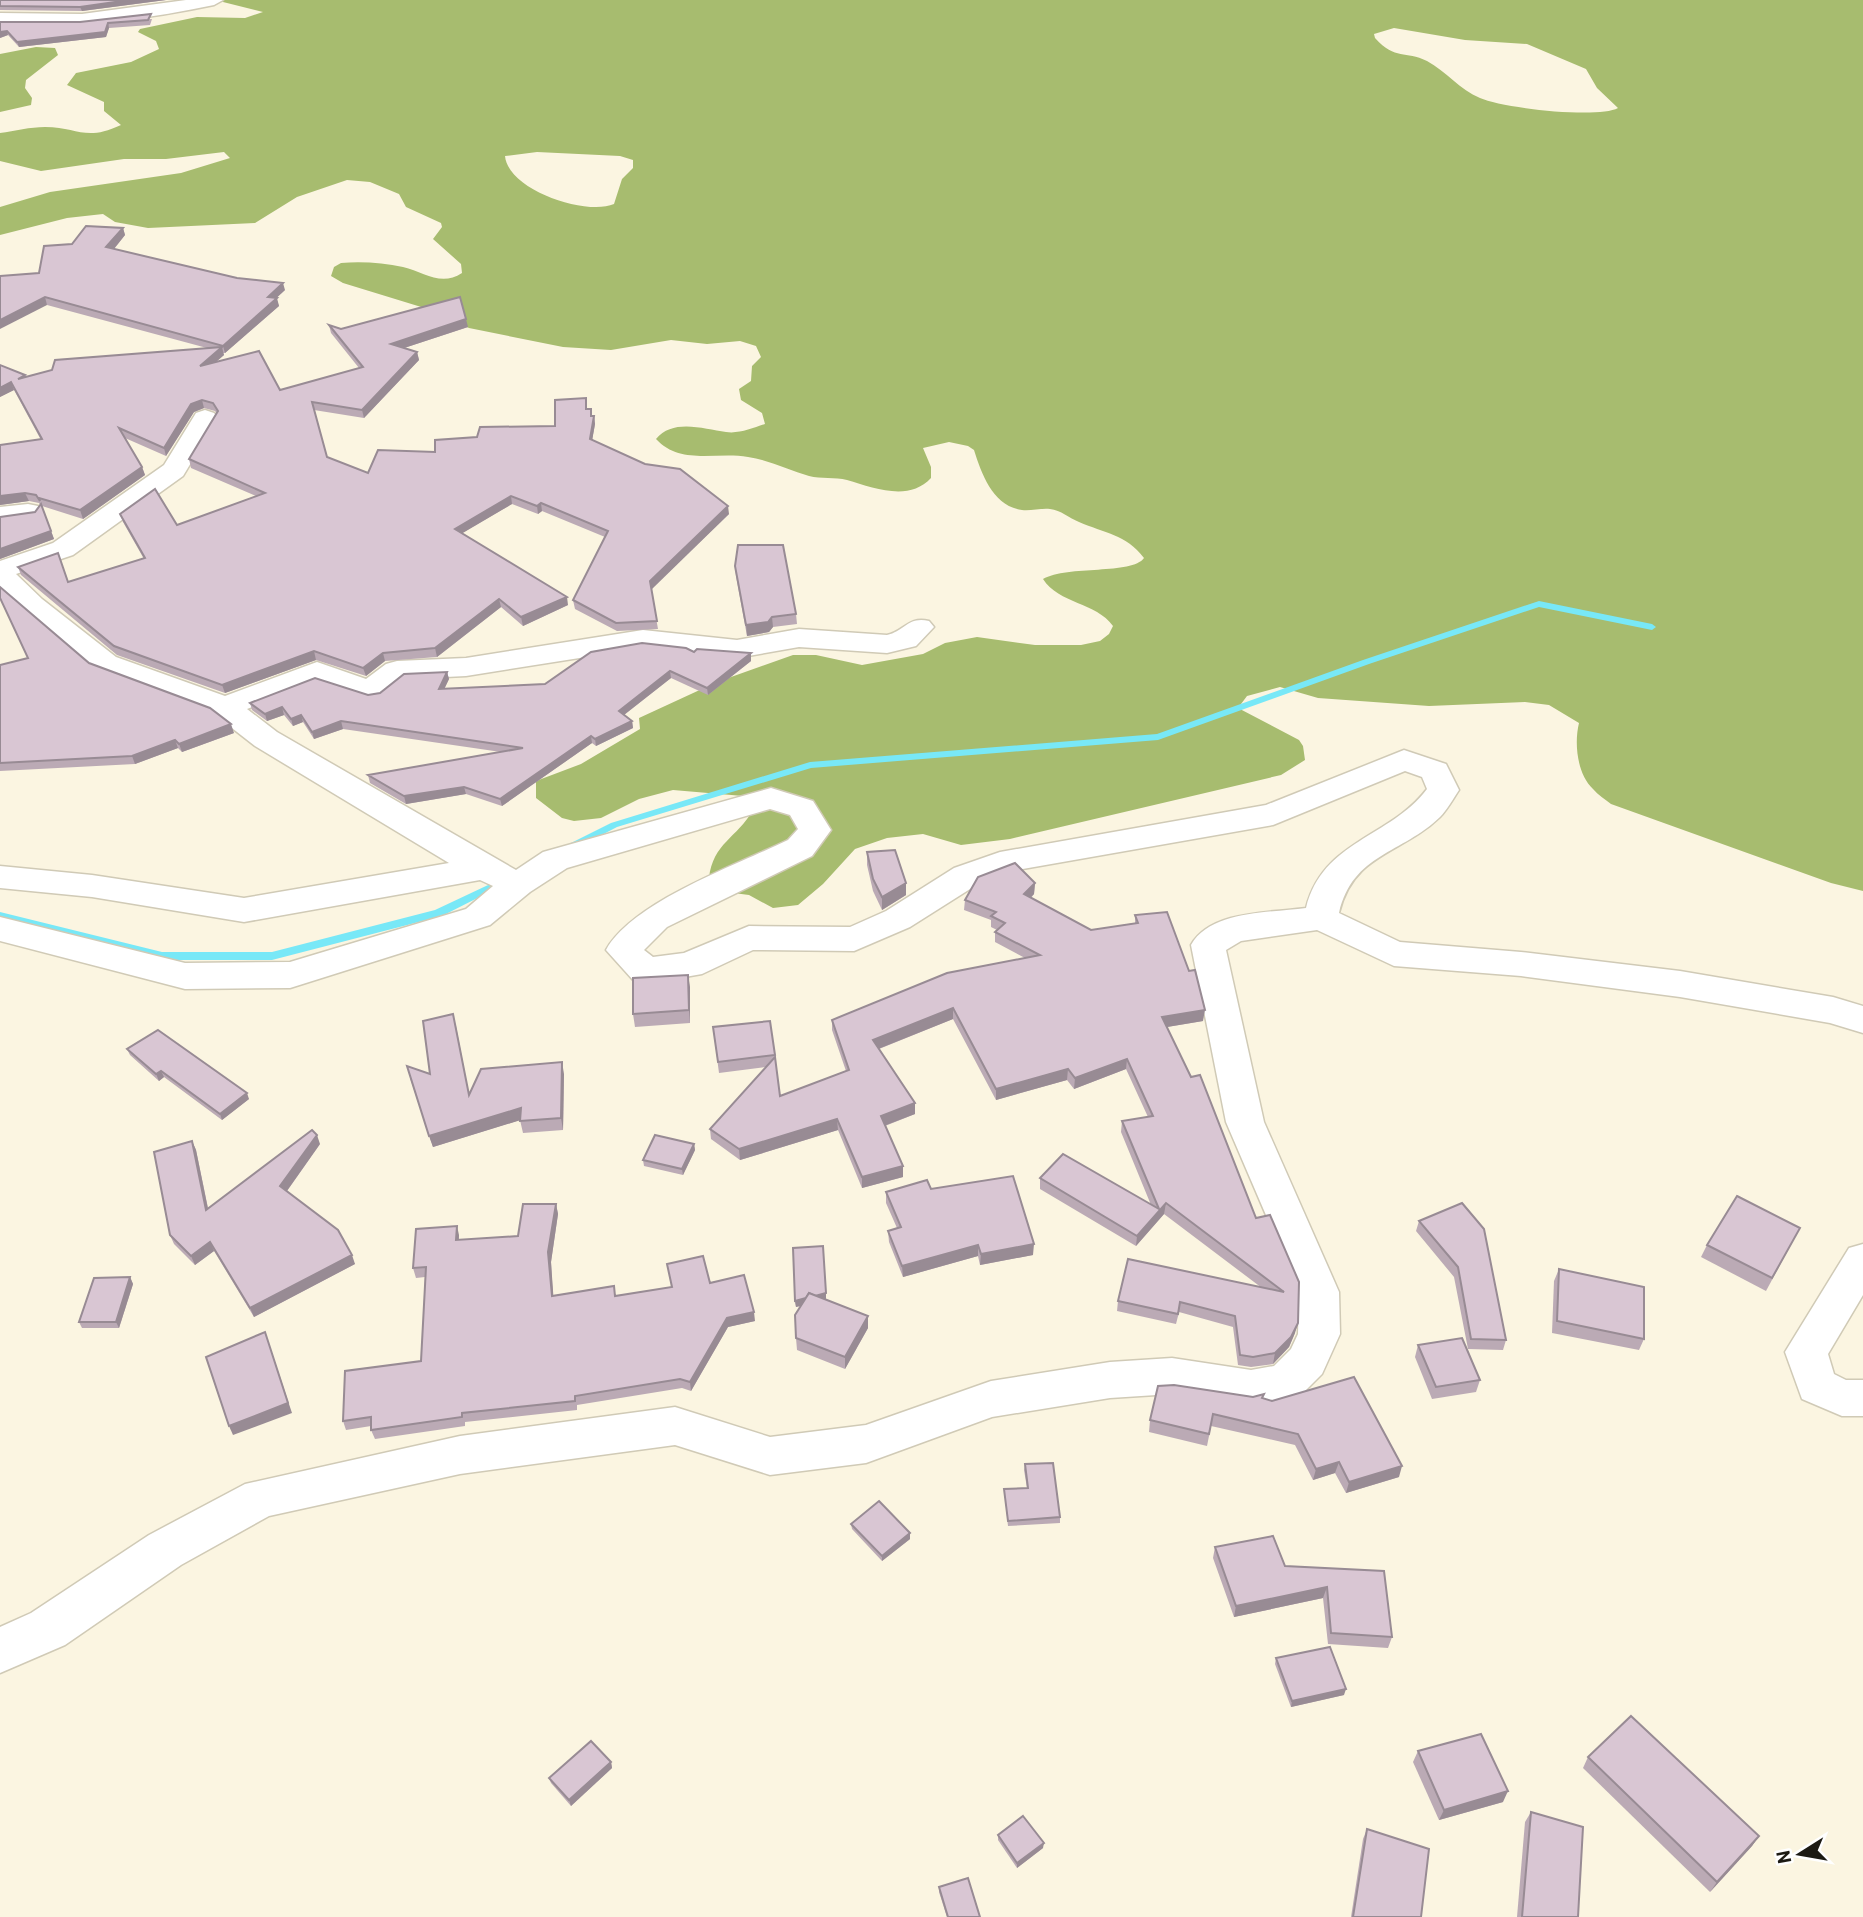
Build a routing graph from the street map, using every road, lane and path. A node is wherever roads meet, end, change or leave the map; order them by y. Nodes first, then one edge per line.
1 (214, 0) edge
2 (0, 19) edge
3 (205, 418) dead end
4 (28, 512) edge
5 (0, 515) edge
6 (0, 572) edge
7 (919, 627) dead end
8 (225, 707) junction
9 (483, 868) junction
10 (0, 877) edge
11 (518, 884) junction
12 (92, 887) junction
13 (0, 914) edge
14 (1321, 918) junction
15 (0, 929) edge
16 (1863, 1020) edge
17 (1863, 1260) edge
18 (1863, 1398) edge
19 (0, 1650) edge

1 - 2 street
3 - 6 street
4 - 5 street
6 - 8 street
7 - 8 street
8 - 9 street
9 - 11 street
9 - 12 street
10 - 12 street
11 - 14 street
11 - 15 street
12 - 13 street
14 - 16 street
14 - 19 street
17 - 18 street

